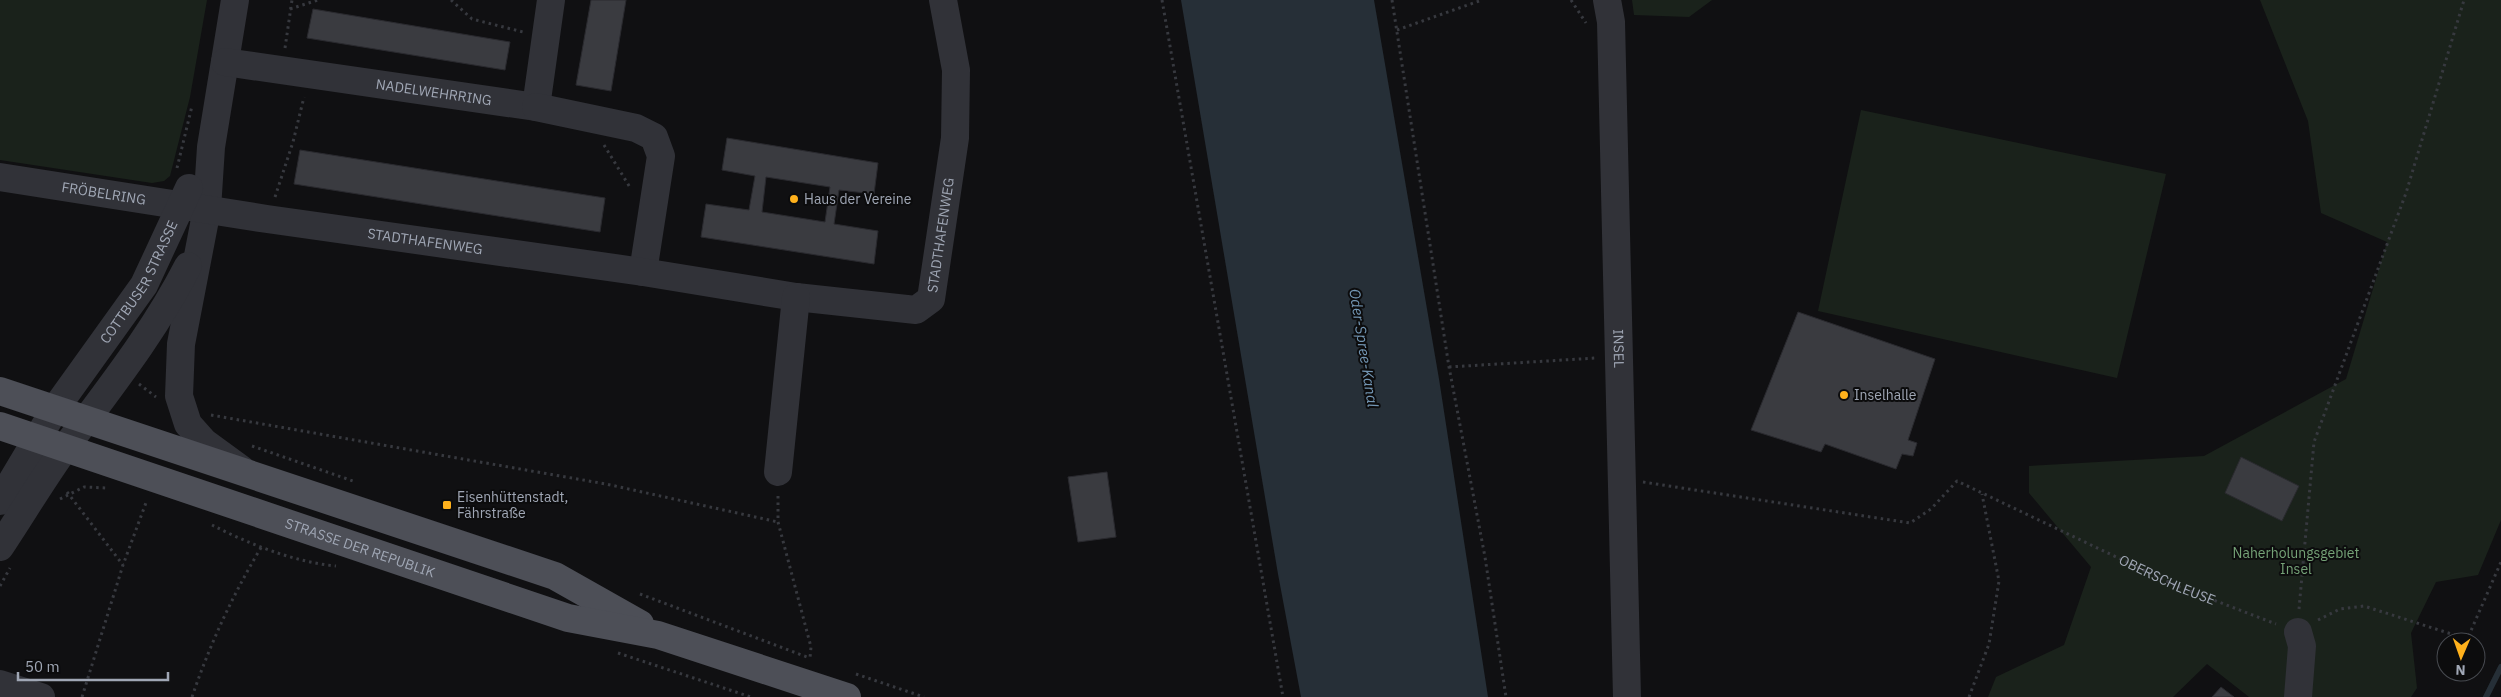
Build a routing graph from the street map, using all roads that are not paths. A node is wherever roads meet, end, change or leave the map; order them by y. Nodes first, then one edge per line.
1 (235, 0) edge
2 (551, 0) edge
3 (943, 0) edge
4 (1607, 0) edge
5 (226, 62) junction
6 (536, 107) junction
7 (210, 147) junction
8 (0, 177) edge
9 (180, 204) junction
10 (207, 209) junction
11 (200, 240) junction
12 (644, 272) junction
13 (796, 297) junction
14 (0, 391) edge
15 (55, 409) junction
16 (88, 420) junction
17 (0, 426) edge
18 (37, 438) junction
19 (65, 448) junction
20 (244, 457) junction
21 (778, 472) road end
22 (0, 501) edge
23 (0, 547) edge
24 (2306, 630) road end
25 (658, 635) junction
26 (0, 684) edge
27 (847, 684) edge
28 (41, 697) edge
29 (1627, 697) edge
30 (2298, 697) edge

1 - 5 street, COTTBUSER STRASSE
2 - 6 street
3 - 13 street, STADTHAFENWEG
4 - 29 street, INSEL
5 - 6 street, NADELWEHRRING
5 - 7 street, COTTBUSER STRASSE
6 - 12 street
7 - 9 street, COTTBUSER STRASSE
7 - 10 street, COTTBUSER STRASSE
8 - 9 street, FRÖBELRING
9 - 10 street, FRÖBELRING
9 - 15 street, COTTBUSER STRASSE
10 - 11 street, COTTBUSER STRASSE
10 - 12 street, STADTHAFENWEG
11 - 16 street, COTTBUSER STRASSE
11 - 20 street, COTTBUSER STRASSE
12 - 13 street, STADTHAFENWEG
13 - 21 street
14 - 15 main road, STRASSE DER REPUBLIK
15 - 16 main road, STRASSE DER REPUBLIK
15 - 18 street
16 - 19 street
16 - 20 main road, STRASSE DER REPUBLIK
17 - 18 main road, STRASSE DER REPUBLIK
18 - 19 main road, STRASSE DER REPUBLIK
18 - 22 street
19 - 23 street
19 - 25 main road, STRASSE DER REPUBLIK
20 - 25 main road, STRASSE DER REPUBLIK
24 - 30 street
25 - 27 main road, STRASSE DER REPUBLIK
26 - 28 street

